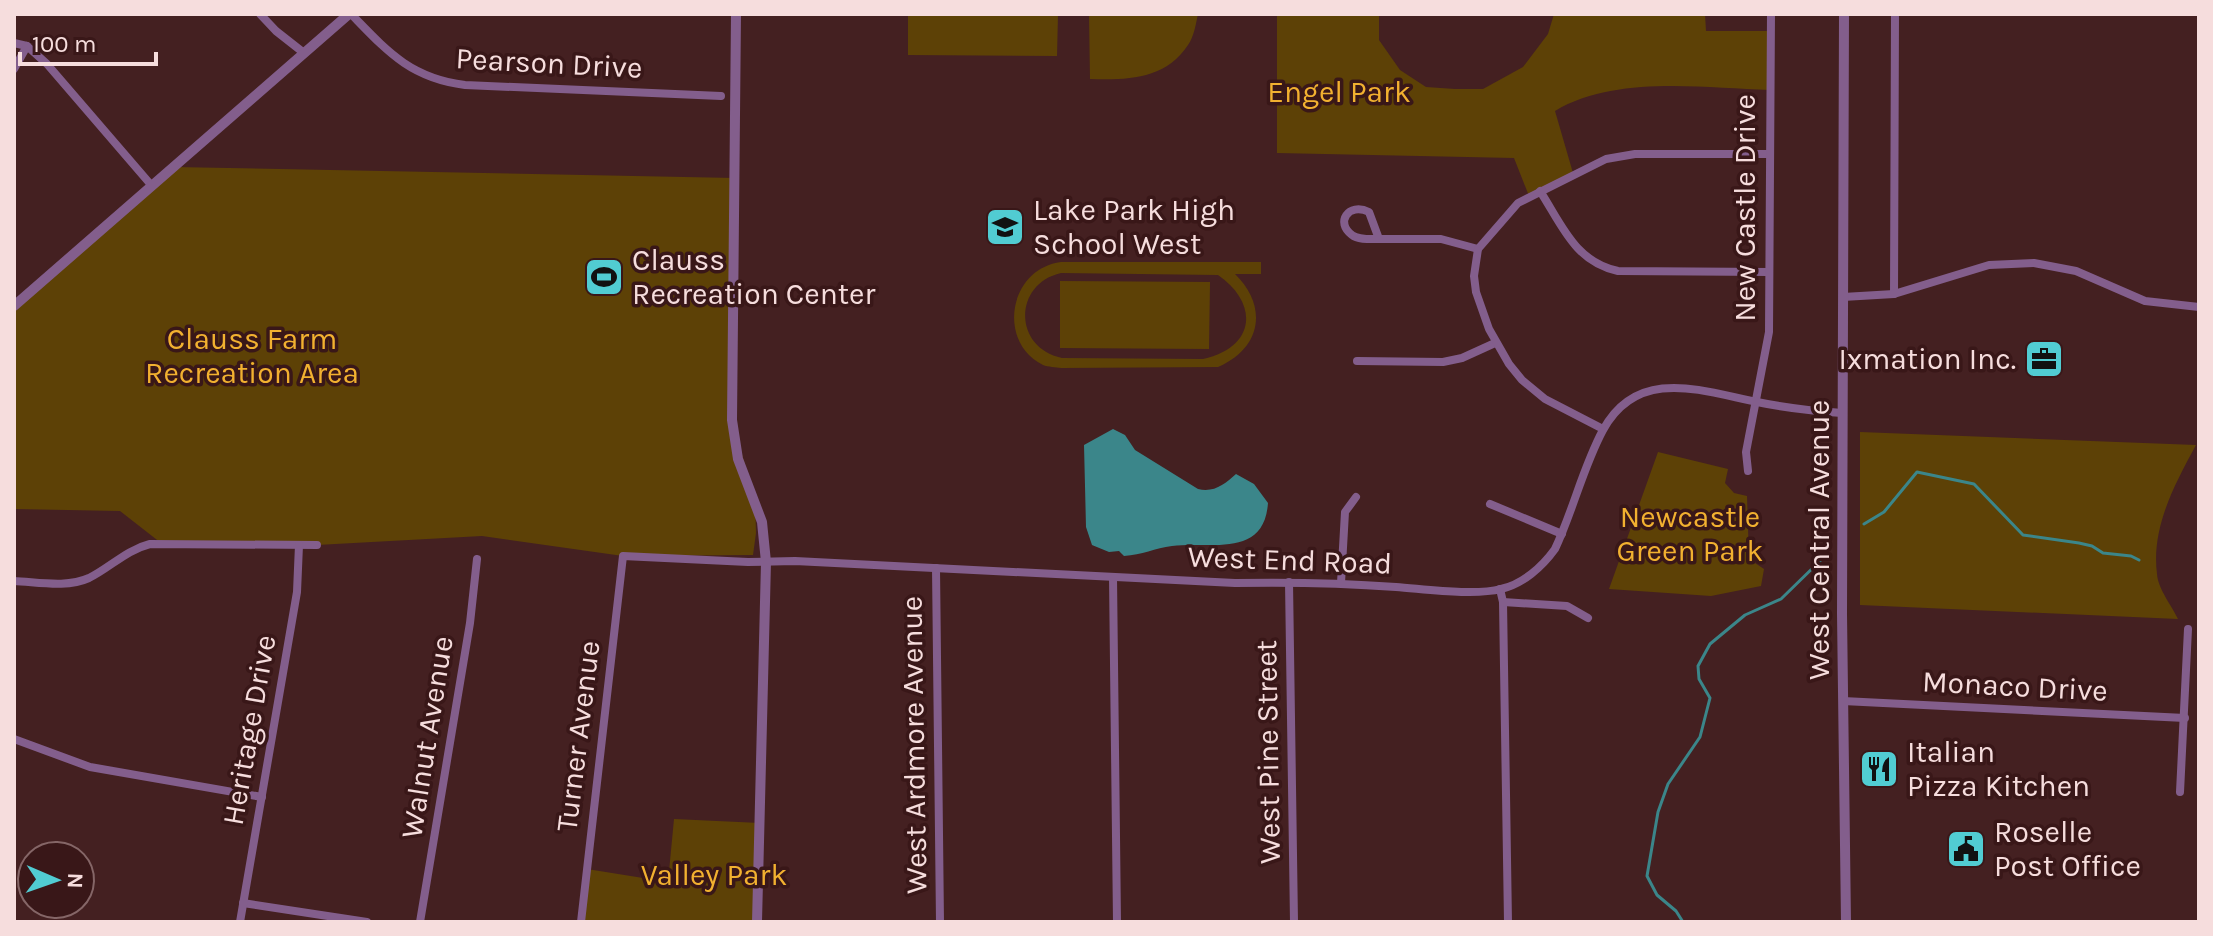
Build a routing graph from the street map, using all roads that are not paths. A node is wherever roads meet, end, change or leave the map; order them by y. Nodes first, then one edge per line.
1 (260, 14) edge
2 (350, 14) edge
3 (736, 14) edge
4 (1771, 14) edge
5 (1844, 14) edge
6 (1895, 14) edge
7 (14, 43) edge
8 (27, 46) junction
9 (304, 53) junction
10 (14, 69) edge
11 (721, 96) dead end
12 (1770, 154) junction
13 (152, 186) junction
14 (1540, 191) junction
15 (1379, 239) junction
16 (1478, 249) junction
17 (1769, 272) junction
18 (1894, 294) junction
19 (1843, 297) junction
20 (14, 306) edge
21 (2199, 307) edge
22 (1495, 343) junction
23 (1357, 361) dead end
24 (1756, 402) junction
25 (1842, 413) junction
26 (1603, 429) junction
27 (1748, 471) dead end
28 (1356, 497) dead end
29 (1490, 504) dead end
30 (1562, 534) junction
31 (299, 545) junction
32 (317, 545) dead end
33 (623, 556) joint
34 (477, 559) dead end
35 (766, 562) junction
36 (936, 568) junction
37 (1113, 577) junction
38 (14, 581) edge
39 (1289, 582) junction
40 (1341, 583) junction
41 (1500, 589) junction
42 (1503, 602) junction
43 (1588, 618) dead end
44 (2188, 629) dead end
45 (1843, 701) junction
46 (2185, 718) junction
47 (14, 739) edge
48 (2180, 792) dead end
49 (262, 797) junction
50 (243, 903) junction
51 (240, 922) edge
52 (367, 922) edge
53 (420, 922) edge
54 (581, 922) edge
55 (757, 922) edge
56 (940, 922) edge
57 (1117, 922) edge
58 (1294, 922) edge
59 (1508, 922) edge
60 (1846, 922) edge

1 - 9 street
2 - 9 street
2 - 11 street, Pearson Drive
3 - 35 street
4 - 12 street, New Castle Drive
5 - 19 street, West Central Avenue
6 - 18 street
7 - 8 street
8 - 10 street
8 - 13 street
9 - 13 street
12 - 14 street
12 - 17 street, New Castle Drive
13 - 20 street
14 - 16 street
14 - 17 street
15 - 15 street
15 - 16 street
16 - 22 street
17 - 24 street, New Castle Drive
18 - 19 street
18 - 21 street
19 - 25 street, West Central Avenue
22 - 23 street
22 - 26 street
24 - 25 street, West End Road
24 - 26 street, West End Road
24 - 27 street, New Castle Drive
25 - 45 street, West Central Avenue
26 - 30 street, West End Road
28 - 40 street
29 - 30 street
30 - 41 street, West End Road
31 - 32 street
31 - 38 street
31 - 49 street, Heritage Drive
33 - 35 street, West End Road
33 - 54 street, Turner Avenue
34 - 53 street, Walnut Avenue
35 - 36 street, West End Road
35 - 55 street
36 - 37 street, West End Road
36 - 56 street, West Ardmore Avenue
37 - 39 street, West End Road
37 - 57 street
39 - 40 street, West End Road
39 - 58 street, West Pine Street
40 - 41 street, West End Road
41 - 42 street
42 - 43 street
42 - 59 street
44 - 46 street
45 - 46 street, Monaco Drive
45 - 60 street, West Central Avenue
46 - 48 street
47 - 49 street
49 - 50 street, Heritage Drive
50 - 51 street, Heritage Drive
50 - 52 street

